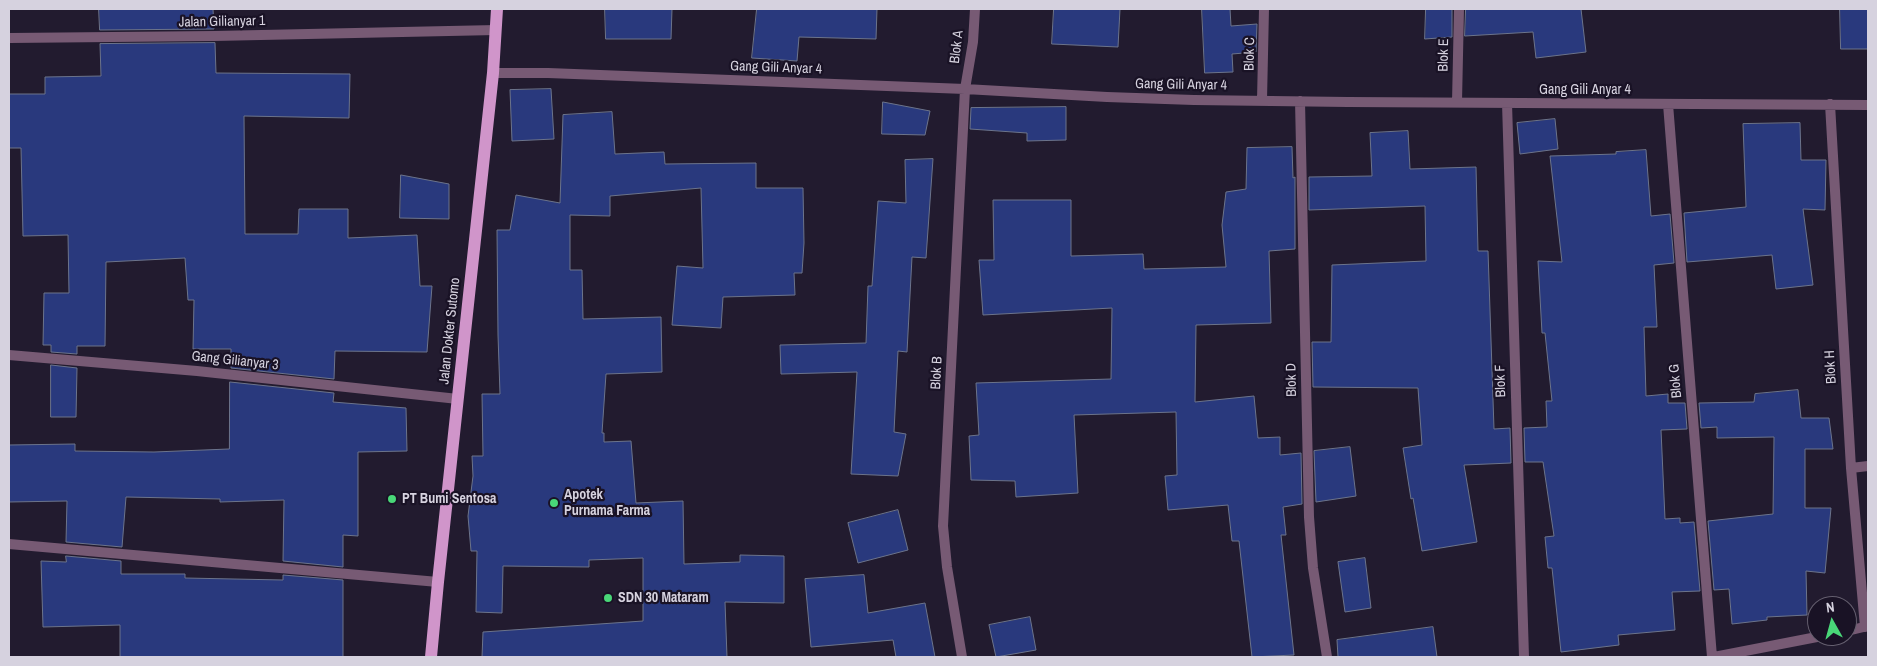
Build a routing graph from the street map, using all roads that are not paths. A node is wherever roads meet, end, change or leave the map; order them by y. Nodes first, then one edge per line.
1 (498, 9) edge
2 (975, 9) edge
3 (1264, 9) edge
4 (1459, 9) edge
5 (496, 30) junction
6 (9, 38) edge
7 (493, 73) junction
8 (965, 89) junction
9 (1262, 100) junction
10 (1300, 101) junction
11 (1457, 102) junction
12 (1507, 103) junction
13 (1668, 104) junction
14 (1830, 104) junction
15 (1868, 105) edge
16 (9, 355) edge
17 (458, 399) junction
18 (1868, 466) edge
19 (1851, 468) junction
20 (9, 544) edge
21 (438, 582) junction
22 (1867, 627) edge
23 (1807, 639) edge
24 (432, 657) edge
25 (962, 657) edge
26 (1327, 657) edge
27 (1524, 657) edge
28 (1713, 657) edge

1 - 5 main road, Jalan Dokter Sutomo
2 - 8 street, Blok A
3 - 9 street, Blok C
4 - 11 street, Blok E
5 - 6 street, Jalan Gilianyar 1
5 - 7 main road, Jalan Dokter Sutomo
7 - 8 street, Gang Gili Anyar 4
7 - 17 main road, Jalan Dokter Sutomo
8 - 9 street, Gang Gili Anyar 4
8 - 25 street, Blok B
9 - 10 street, Gang Gili Anyar 4
10 - 11 street, Gang Gili Anyar 4
10 - 26 street, Blok D
11 - 12 street, Gang Gili Anyar 4
12 - 13 street, Gang Gili Anyar 4
12 - 27 street, Blok F
13 - 14 street, Gang Gili Anyar 4
13 - 28 street, Blok G
14 - 15 street, Gang Gili Anyar 4
14 - 19 street, Blok H
16 - 17 street, Gang Gilianyar 3
17 - 21 main road, Jalan Dokter Sutomo
18 - 19 street
19 - 22 street, Blok H
20 - 21 street
21 - 24 main road, Jalan Dokter Sutomo
23 - 28 street

